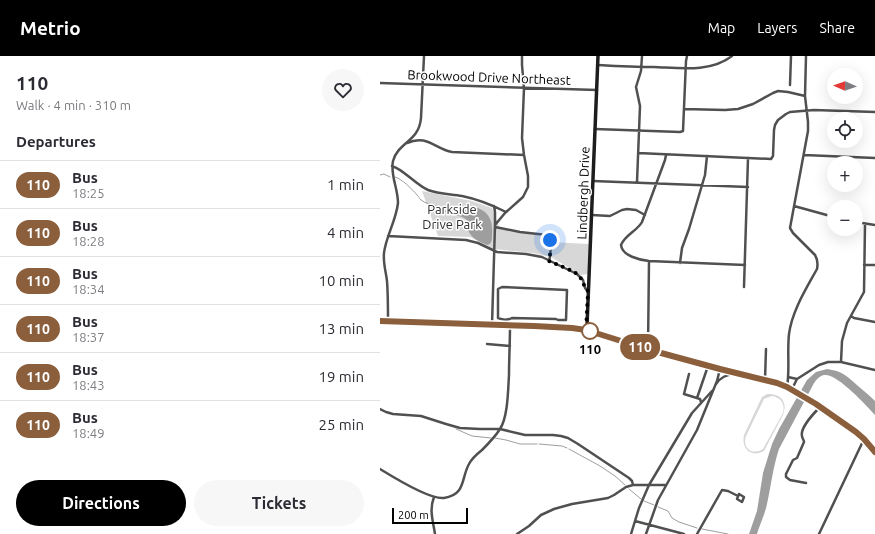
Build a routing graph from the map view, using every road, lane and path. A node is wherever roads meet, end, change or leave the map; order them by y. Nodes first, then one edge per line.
1 (424, 56) edge
2 (522, 56) edge
3 (598, 56) edge
4 (642, 56) edge
5 (687, 56) edge
6 (732, 56) edge
7 (791, 56) edge
8 (806, 56) edge
9 (598, 65) junction
10 (642, 67) junction
11 (685, 68) junction
12 (380, 83) edge
13 (422, 85) junction
14 (790, 85) dead end
15 (524, 88) junction
16 (597, 90) junction
17 (805, 96) junction
18 (684, 109) junction
19 (807, 110) junction
20 (875, 112) edge
21 (595, 129) junction
22 (639, 130) junction
23 (405, 144) junction
24 (638, 153) junction
25 (666, 154) junction
26 (524, 155) junction
27 (804, 155) junction
28 (707, 156) junction
29 (748, 158) junction
30 (875, 158) edge
31 (392, 166) junction
32 (593, 181) junction
33 (637, 182) junction
34 (657, 183) junction
35 (702, 185) junction
36 (748, 187) junction
37 (494, 206) junction
38 (794, 206) junction
39 (506, 212) junction
40 (827, 214) edge
41 (645, 215) junction
42 (592, 216) junction
43 (865, 224) joint
44 (875, 225) edge
45 (495, 226) junction
46 (388, 236) junction
47 (494, 251) junction
48 (549, 261) junction
49 (650, 261) junction
50 (680, 263) junction
51 (745, 265) junction
52 (864, 265) junction
53 (875, 265) edge
54 (744, 287) dead end
55 (588, 291) junction
56 (493, 292) junction
57 (498, 293) junction
58 (493, 298) junction
59 (498, 299) junction
60 (851, 316) junction
61 (556, 319) junction
62 (380, 321) edge
63 (388, 321) junction
64 (875, 322) edge
65 (492, 325) junction
66 (510, 326) junction
67 (556, 328) junction
68 (586, 330) junction
69 (486, 344) dead end
70 (510, 346) junction
71 (648, 349) junction
72 (766, 349) dead end
73 (841, 362) junction
74 (708, 366) junction
75 (720, 369) junction
76 (875, 370) edge
77 (736, 373) junction
78 (689, 374) dead end
79 (788, 377) junction
80 (797, 379) junction
81 (765, 380) junction
82 (715, 386) junction
83 (787, 387) junction
84 (714, 389) junction
85 (792, 389) junction
86 (697, 398) junction
87 (702, 402) junction
88 (818, 405) junction
89 (380, 409) edge
90 (500, 429) junction
91 (864, 439) junction
92 (875, 452) edge
93 (380, 470) edge
94 (806, 483) dead end
95 (633, 485) junction
96 (649, 485) junction
97 (666, 485) junction
98 (738, 496) dead end
99 (434, 497) junction
100 (635, 521) junction
101 (649, 525) junction
102 (435, 534) edge
103 (517, 534) edge
104 (631, 534) edge
105 (646, 534) edge
106 (684, 534) edge
107 (697, 534) edge
108 (819, 534) edge

1 - 13 street
2 - 15 street
3 - 9 main road, Lindbergh Drive
4 - 10 street
5 - 11 street
6 - 11 street
7 - 14 street
8 - 17 street
9 - 10 street
9 - 16 main road, Lindbergh Drive
10 - 11 street
10 - 22 street
11 - 18 street
12 - 13 street, Brookwood Drive Northeast
13 - 15 street, Brookwood Drive Northeast
13 - 23 street
15 - 16 street, Brookwood Drive Northeast
15 - 26 street
16 - 21 main road, Lindbergh Drive
17 - 18 street
17 - 19 street
18 - 22 street
19 - 20 street
19 - 27 street
19 - 29 street
21 - 22 street
21 - 32 main road, Lindbergh Drive
22 - 24 street
23 - 26 street
23 - 31 street
24 - 25 street
24 - 33 street
25 - 28 street
25 - 34 street
26 - 39 street
27 - 30 street
27 - 38 street
28 - 29 street
28 - 35 street
29 - 36 street
31 - 37 street
31 - 46 street
32 - 33 street
32 - 42 main road, Lindbergh Drive
33 - 34 street
34 - 35 street
34 - 41 street
35 - 36 street
35 - 50 street
36 - 51 street
37 - 39 street
37 - 45 street
38 - 40 street
38 - 79 street
39 - 45 street
41 - 42 street
41 - 49 street
42 - 55 main road, Lindbergh Drive
43 - 44 street
43 - 52 street
45 - 47 street
45 - 48 street
46 - 47 street
46 - 63 street
47 - 48 street
47 - 56 street
48 - 55 street
49 - 50 street
49 - 71 street
50 - 51 street
51 - 54 street
52 - 53 street
52 - 60 street
55 - 68 main road, Lindbergh Drive
56 - 57 street
56 - 58 street
57 - 59 street
57 - 61 street
58 - 59 street
58 - 65 street
59 - 61 street
60 - 64 street
60 - 73 street
61 - 67 street
62 - 63 highway
63 - 65 highway
65 - 66 highway
66 - 67 highway
66 - 70 street
67 - 68 highway
68 - 71 highway
69 - 70 street
70 - 90 street
71 - 74 highway
72 - 81 street
73 - 76 street
73 - 80 street
74 - 75 highway
74 - 86 street
75 - 77 highway
75 - 82 street
77 - 81 highway
77 - 82 street
78 - 86 street
79 - 80 street
79 - 83 street
80 - 85 street
81 - 83 highway
82 - 84 street
83 - 85 highway
84 - 87 street
84 - 97 street
85 - 88 highway
86 - 87 street
87 - 96 street
88 - 91 highway
88 - 94 street
89 - 90 street
90 - 95 street
90 - 99 street
91 - 92 highway
91 - 108 street
93 - 99 street
95 - 96 street
95 - 103 street
96 - 97 street
96 - 100 street
97 - 101 street
98 - 107 street
99 - 102 street
100 - 101 street
100 - 104 street
101 - 105 street
101 - 106 street

